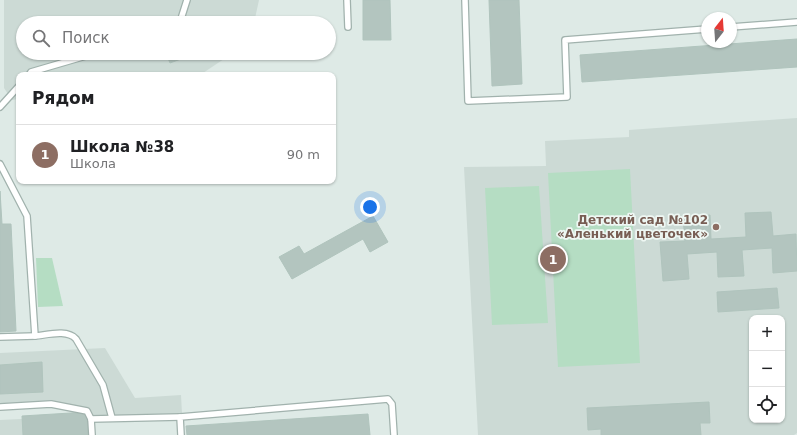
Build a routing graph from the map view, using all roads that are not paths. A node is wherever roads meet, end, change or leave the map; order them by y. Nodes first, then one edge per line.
1 (187, 0) edge
2 (347, 0) edge
3 (465, 0) edge
4 (182, 16) edge
5 (797, 22) edge
6 (348, 27) dead end
7 (737, 27) edge
8 (701, 29) edge
9 (72, 60) edge
10 (31, 72) edge
11 (16, 89) edge
12 (0, 107) edge
13 (0, 164) edge
14 (35, 336) junction
15 (0, 337) edge
16 (0, 407) edge
17 (180, 417) junction
18 (112, 418) junction
19 (91, 419) junction
20 (92, 435) edge
21 (181, 435) edge
22 (394, 435) edge

1 - 4 lane
2 - 6 lane
3 - 8 lane
5 - 7 lane
9 - 10 lane
11 - 12 lane
13 - 14 lane
14 - 15 lane
14 - 18 lane
16 - 19 lane
17 - 18 lane
17 - 21 lane
17 - 22 lane
18 - 19 lane
19 - 20 lane

